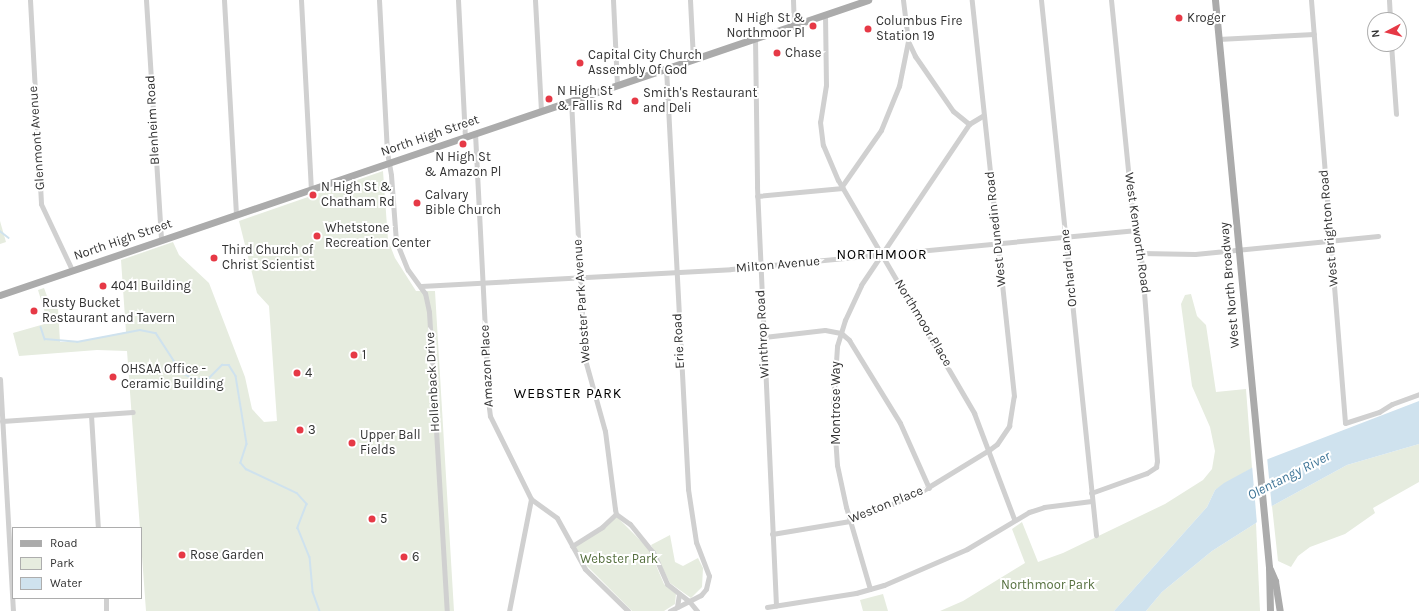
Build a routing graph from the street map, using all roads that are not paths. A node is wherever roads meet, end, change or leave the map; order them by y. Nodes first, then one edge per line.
1 (30, 0) edge
2 (146, 0) edge
3 (224, 0) edge
4 (300, 0) edge
5 (379, 0) edge
6 (458, 0) edge
7 (535, 0) edge
8 (613, 0) edge
9 (690, 0) edge
10 (793, 0) edge
11 (868, 0) edge
12 (904, 0) edge
13 (972, 0) edge
14 (1041, 0) edge
15 (1111, 0) edge
16 (1215, 0) edge
17 (1311, 0) edge
18 (1389, 0) edge
19 (1390, 12) edge
20 (826, 14) junction
21 (794, 25) junction
22 (1314, 34) junction
23 (755, 38) junction
24 (1218, 39) junction
25 (908, 41) junction
26 (1392, 52) edge
27 (693, 59) junction
28 (666, 68) junction
29 (617, 85) junction
30 (571, 100) junction
31 (541, 110) junction
32 (984, 114) junction
33 (1396, 114) dead end
34 (969, 124) junction
35 (475, 133) junction
36 (465, 136) junction
37 (388, 162) junction
38 (842, 187) junction
39 (311, 188) junction
40 (757, 196) junction
41 (236, 215) junction
42 (1134, 230) junction
43 (1066, 236) junction
44 (1378, 236) dead end
45 (161, 240) junction
46 (1330, 240) junction
47 (998, 243) junction
48 (1239, 250) junction
49 (1141, 253) junction
50 (882, 255) junction
51 (760, 267) junction
52 (72, 270) junction
53 (676, 273) junction
54 (579, 278) junction
55 (482, 282) junction
56 (421, 286) junction
57 (0, 295) edge
58 (841, 333) junction
59 (764, 337) junction
60 (0, 379) edge
61 (1419, 394) edge
62 (133, 412) dead end
63 (91, 414) junction
64 (2, 421) junction
65 (989, 450) junction
66 (929, 488) junction
67 (1092, 493) junction
68 (531, 499) junction
69 (1092, 501) junction
70 (616, 514) junction
71 (1014, 519) junction
72 (850, 521) junction
73 (98, 527) edge
74 (772, 534) junction
75 (1096, 535) dead end
76 (572, 546) junction
77 (1269, 567) junction
78 (870, 589) junction
79 (12, 594) edge
80 (679, 594) junction
81 (12, 599) edge
82 (106, 599) edge
83 (689, 601) junction
84 (776, 606) junction
85 (677, 607) junction
86 (767, 607) dead end
87 (13, 611) edge
88 (106, 611) edge
89 (447, 611) edge
90 (509, 611) edge
91 (628, 611) edge
92 (670, 611) edge
93 (697, 611) edge
94 (1270, 611) edge
95 (1280, 611) edge

1 - 52 street, Glenmont Avenue
2 - 45 street, Blenheim Road
3 - 41 street
4 - 39 street
5 - 37 street, Hollenback Drive
6 - 36 street
7 - 31 street
8 - 29 street
9 - 27 street
10 - 21 street
11 - 20 main road, North High Street
12 - 25 street
13 - 32 street, West Dunedin Road
14 - 43 street, Orchard Lane
15 - 42 street, West Kenworth Road
16 - 24 main road, West North Broadway
17 - 22 street, West Brighton Road
18 - 19 street
20 - 21 main road, North High Street
20 - 38 street, Northmoor Place
21 - 23 main road, North High Street
22 - 24 street
22 - 46 street, West Brighton Road
23 - 27 main road, North High Street
23 - 40 street, Winthrop Road
24 - 48 main road, West North Broadway
25 - 34 street
25 - 38 street
26 - 33 street
27 - 28 main road, North High Street
28 - 29 main road, North High Street
28 - 53 street, Erie Road
29 - 30 main road, North High Street
30 - 31 main road, North High Street
30 - 54 street, Webster Park Avenue
31 - 35 main road, North High Street
32 - 34 street, Montrose Way
32 - 47 street, West Dunedin Road
34 - 50 street, Montrose Way
35 - 36 main road, North High Street
35 - 55 street, Amazon Place
36 - 37 main road, North High Street
37 - 39 main road, North High Street
37 - 56 street, Hollenback Drive
38 - 40 street
38 - 50 street, Northmoor Place
39 - 41 main road, North High Street
40 - 51 street, Winthrop Road
41 - 45 main road, North High Street
42 - 43 street, Milton Avenue
42 - 49 street, West Kenworth Road
43 - 47 street, Milton Avenue
43 - 67 street, Orchard Lane
44 - 46 street
45 - 52 main road, North High Street
46 - 48 street
46 - 61 street, West Brighton Road
47 - 50 street, Milton Avenue
47 - 65 street, West Dunedin Road
48 - 49 street
48 - 77 main road, West North Broadway
49 - 67 street, West Kenworth Road
50 - 51 street, Milton Avenue
50 - 58 street, Montrose Way
50 - 65 street, Northmoor Place
51 - 53 street, Milton Avenue
51 - 59 street, Winthrop Road
52 - 57 main road, North High Street
53 - 54 street, Milton Avenue
53 - 83 street, Erie Road
54 - 55 street, Milton Avenue
54 - 70 street, Webster Park Avenue
55 - 56 street, Milton Avenue
55 - 68 street, Amazon Place
56 - 89 street, Hollenback Drive
58 - 59 street
58 - 66 street
58 - 72 street, Montrose Way
59 - 74 street, Winthrop Road
60 - 64 street
62 - 63 street
63 - 64 street
63 - 73 street
64 - 79 street
65 - 66 street, Weston Place
65 - 71 street, Northmoor Place
66 - 72 street, Weston Place
67 - 69 street, Orchard Lane
68 - 76 street
68 - 90 street
69 - 71 street
69 - 75 street, Orchard Lane
70 - 76 street
70 - 80 street
71 - 78 street
72 - 74 street, Weston Place
72 - 78 street, Montrose Way
74 - 84 street, Winthrop Road
76 - 91 street
77 - 94 main road, West North Broadway
77 - 95 main road, West North Broadway
78 - 84 street
80 - 83 street
80 - 85 street
81 - 87 street
82 - 88 street
83 - 85 street, Erie Road
83 - 93 street
84 - 86 street
85 - 92 street, Erie Road

